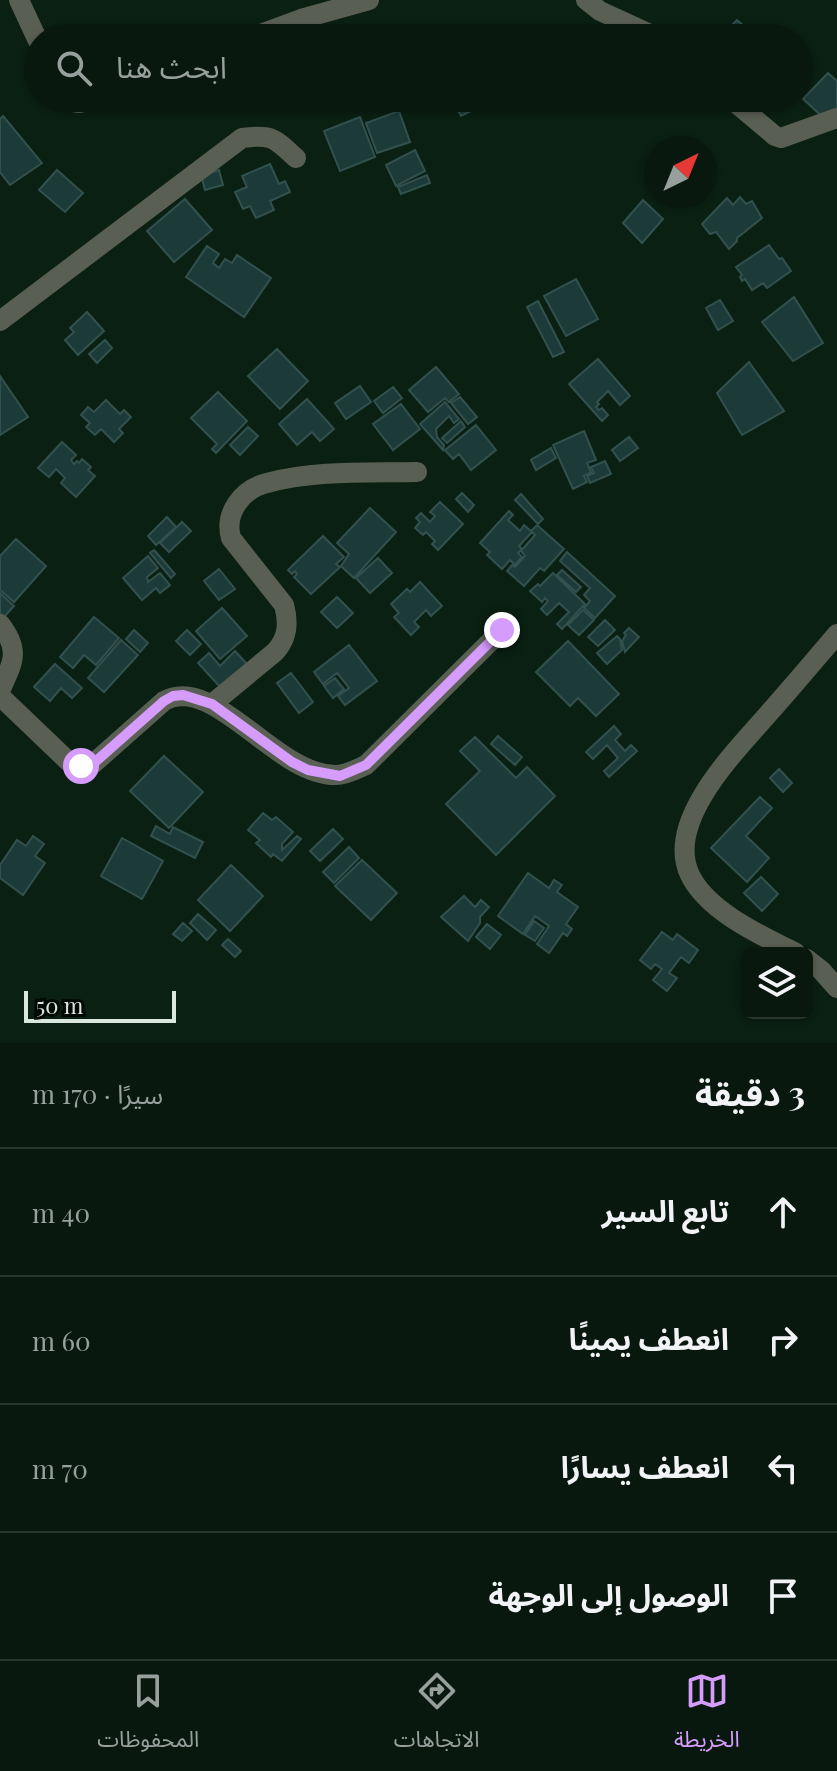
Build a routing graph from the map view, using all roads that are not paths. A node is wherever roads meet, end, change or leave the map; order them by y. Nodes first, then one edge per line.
1 (19, 0) edge
2 (369, 0) edge
3 (586, 0) edge
4 (30, 24) edge
5 (288, 24) edge
6 (628, 24) edge
7 (747, 112) edge
8 (837, 118) edge
9 (296, 158) dead end
10 (0, 321) edge
11 (417, 472) dead end
12 (0, 624) edge
13 (502, 630) dead end
14 (837, 634) edge
15 (0, 693) edge
16 (212, 704) junction
17 (784, 947) edge
18 (813, 964) edge
19 (837, 988) edge

1 - 4 street
2 - 5 street
3 - 6 street
7 - 8 street
9 - 10 street
11 - 16 street
12 - 15 street
13 - 16 street
14 - 17 street
15 - 16 street
18 - 19 street

